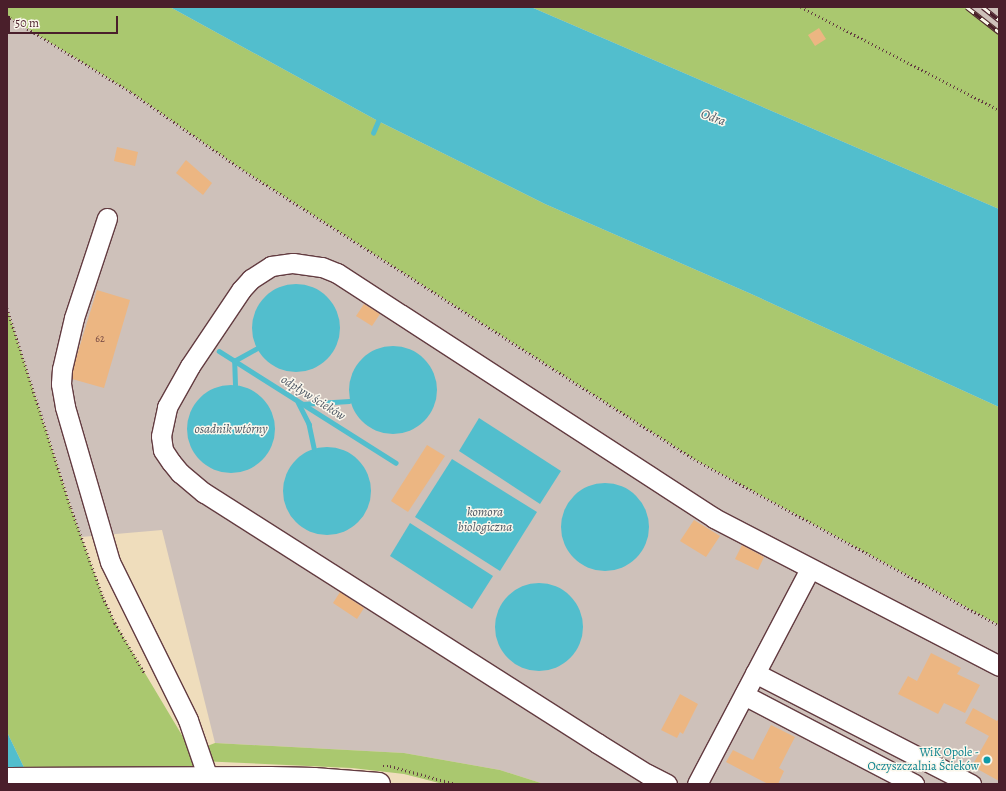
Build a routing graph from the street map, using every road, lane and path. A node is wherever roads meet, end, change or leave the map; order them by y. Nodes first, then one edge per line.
1 (801, 7) edge
2 (7, 16) edge
3 (999, 110) edge
4 (107, 218) dead end
5 (810, 569) junction
6 (999, 625) edge
7 (999, 666) edge
8 (756, 673) junction
9 (744, 695) junction
10 (208, 778) junction
11 (7, 779) edge
12 (379, 784) edge
13 (667, 784) edge
14 (697, 784) edge
15 (914, 784) edge
16 (972, 784) edge

1 - 3 path
2 - 6 path
4 - 10 lane
5 - 7 lane
5 - 8 lane
5 - 13 lane
8 - 9 lane
8 - 16 lane
9 - 14 lane
9 - 15 lane
10 - 11 main road
10 - 12 main road

